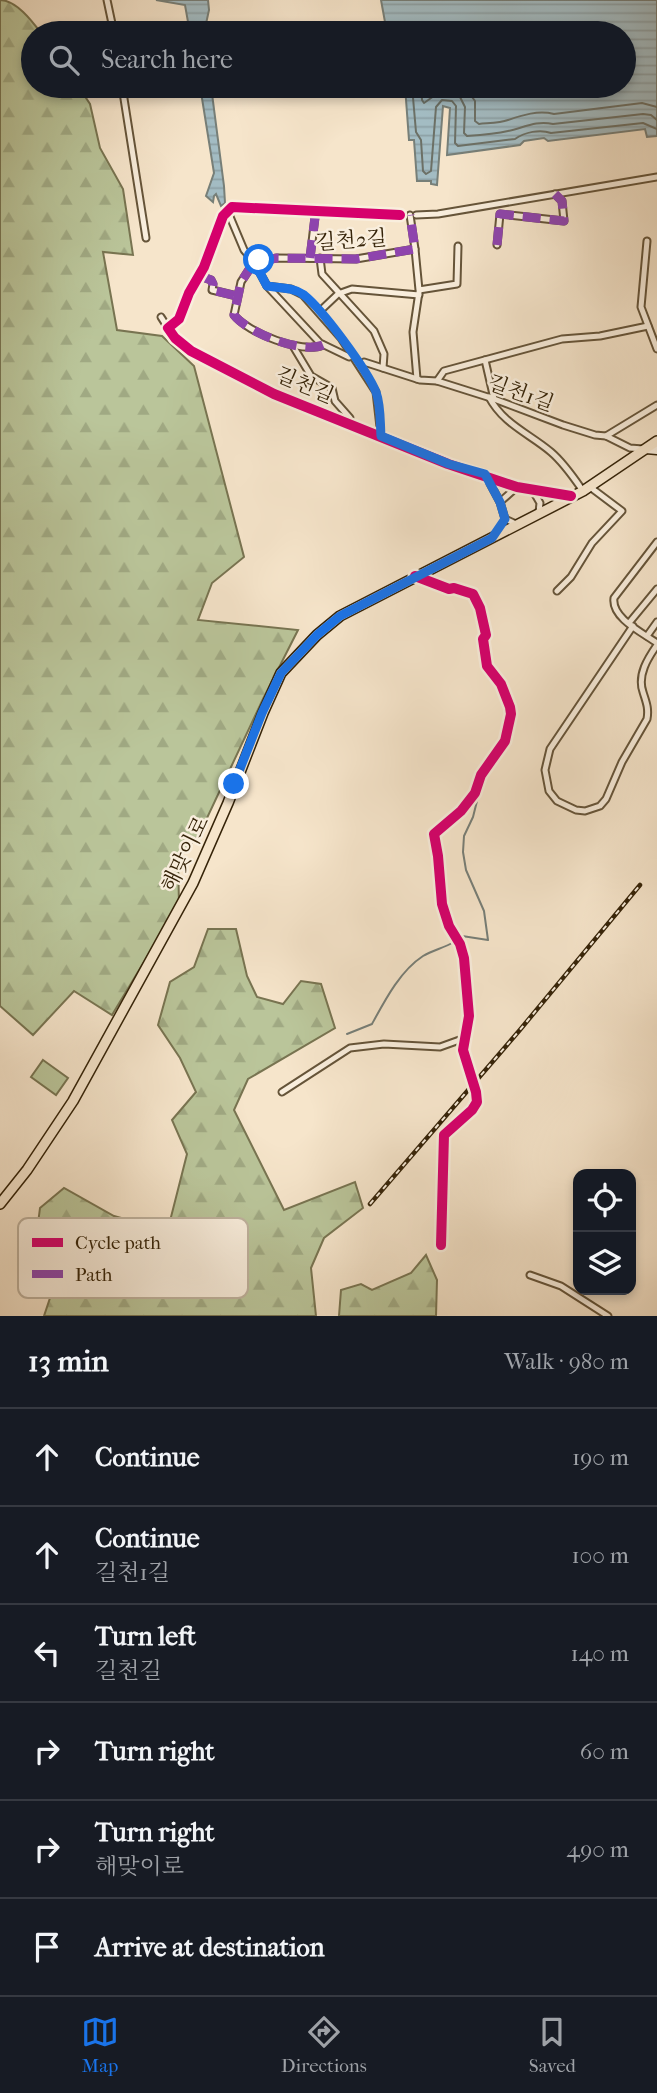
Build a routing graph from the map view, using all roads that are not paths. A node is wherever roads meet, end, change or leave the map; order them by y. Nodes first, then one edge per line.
1 (107, 0) edge
2 (111, 21) edge
3 (124, 98) edge
4 (657, 179) edge
5 (555, 194) junction
6 (316, 209) junction
7 (230, 210) junction
8 (400, 215) dead end
9 (146, 238) dead end
10 (647, 241) dead end
11 (497, 245) dead end
12 (458, 246) dead end
13 (415, 249) junction
14 (310, 258) junction
15 (320, 258) junction
16 (254, 262) junction
17 (200, 276) junction
18 (267, 286) junction
19 (419, 292) junction
20 (338, 294) junction
21 (237, 296) junction
22 (319, 312) junction
23 (161, 317) dead end
24 (648, 326) junction
25 (168, 328) junction
26 (323, 345) junction
27 (293, 346) junction
28 (657, 349) edge
29 (352, 358) junction
30 (485, 360) junction
31 (363, 362) dead end
32 (383, 368) junction
33 (417, 379) junction
34 (437, 380) junction
35 (492, 398) junction
36 (657, 405) edge
37 (349, 424) junction
38 (381, 436) junction
39 (606, 436) junction
40 (657, 441) edge
41 (646, 449) junction
42 (657, 450) edge
43 (485, 474) junction
44 (517, 487) junction
45 (587, 489) junction
46 (533, 491) junction
47 (571, 496) junction
48 (500, 502) junction
49 (539, 512) junction
50 (505, 519) junction
51 (516, 524) junction
52 (492, 538) junction
53 (657, 542) edge
54 (654, 552) edge
55 (415, 576) junction
56 (657, 589) edge
57 (557, 591) dead end
58 (657, 622) edge
59 (631, 624) junction
60 (647, 636) junction
61 (657, 644) edge
62 (465, 1038) junction
63 (282, 1092) dead end
64 (0, 1203) edge
65 (441, 1245) dead end
66 (530, 1275) dead end
67 (608, 1316) edge

1 - 2 street
3 - 9 street
4 - 5 street
5 - 11 street
5 - 13 street, 길천2길
6 - 7 street
6 - 8 street
6 - 14 street
7 - 16 street
7 - 17 street
10 - 24 street
12 - 19 street
13 - 15 street, 길천2길
13 - 19 street
14 - 15 street, 길천2길
14 - 16 street, 길천2길
15 - 20 street
16 - 18 street
16 - 21 street
17 - 21 street
17 - 25 street
18 - 22 street
18 - 26 street
19 - 20 street
19 - 33 street
20 - 22 street
20 - 32 street
21 - 27 street
22 - 29 street
23 - 25 street, 길천길
24 - 28 street
24 - 30 street
25 - 37 street, 길천길
26 - 27 street
26 - 29 street
27 - 37 street
29 - 38 street
30 - 34 street
30 - 35 street
31 - 32 street, 길천1길
32 - 33 street, 길천1길
33 - 34 street, 길천1길
34 - 35 street, 길천1길
35 - 39 street, 길천1길
35 - 45 street
36 - 39 street
37 - 38 street, 길천길
38 - 43 street, 길천길
39 - 41 street, 길천1길
40 - 41 main road, 해맞이로
41 - 42 street
41 - 45 main road, 해맞이로
43 - 44 street, 길천길
43 - 48 street
44 - 46 street, 길천길
44 - 48 street
45 - 47 main road, 해맞이로
45 - 57 street
46 - 47 street, 길천길
46 - 49 street
47 - 49 main road, 해맞이로
48 - 50 street
49 - 51 main road, 해맞이로
50 - 51 street
50 - 52 street
51 - 52 main road, 해맞이로
52 - 55 main road, 해맞이로
53 - 54 street
54 - 59 street
55 - 62 street
55 - 64 main road, 해맞이로
56 - 59 street
58 - 60 street
59 - 60 street
59 - 61 street
60 - 61 street
62 - 63 street
62 - 65 street
66 - 67 street

